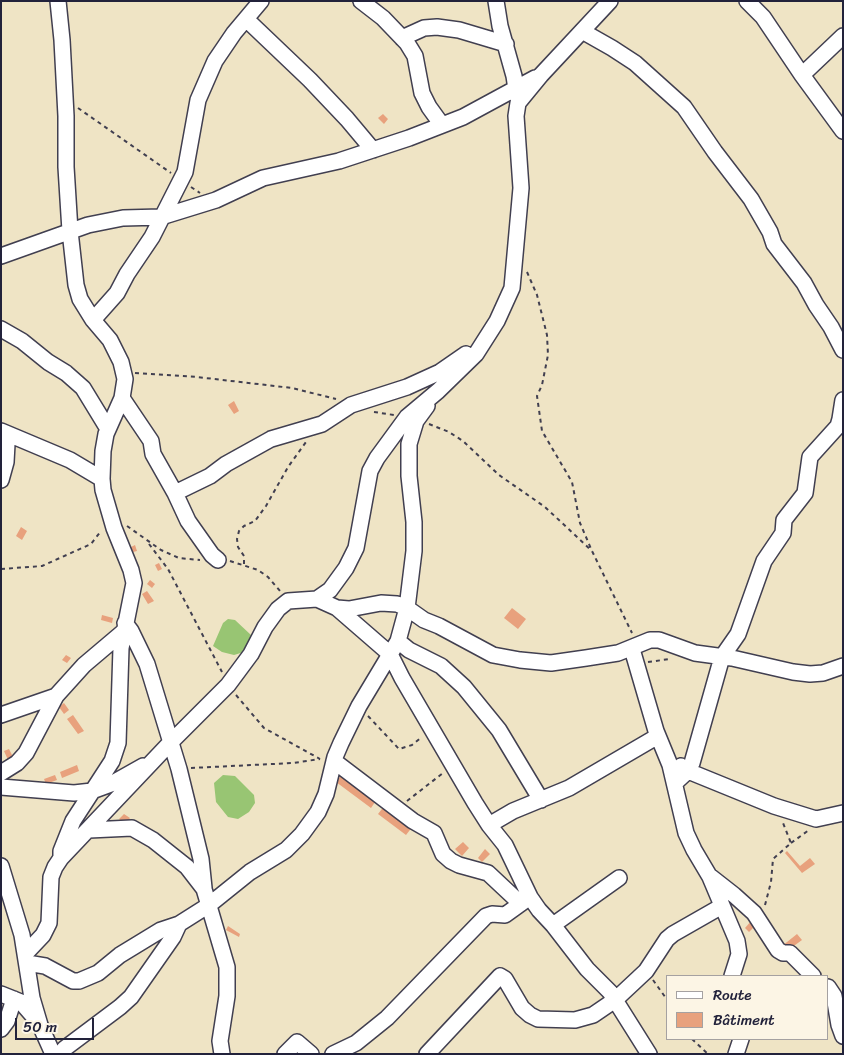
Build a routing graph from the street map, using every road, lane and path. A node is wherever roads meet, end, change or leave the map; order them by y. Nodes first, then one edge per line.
1 (58, 1) edge
2 (261, 1) edge
3 (361, 1) edge
4 (496, 1) edge
5 (610, 1) edge
6 (747, 1) edge
7 (246, 19) junction
8 (582, 31) junction
9 (843, 36) edge
10 (402, 38) junction
11 (506, 44) junction
12 (541, 75) junction
13 (802, 76) junction
14 (516, 87) junction
15 (65, 99) junction
16 (518, 103) junction
17 (442, 125) junction
18 (842, 128) edge
19 (373, 150) junction
20 (181, 180) junction
21 (212, 201) junction
22 (161, 217) junction
23 (70, 232) junction
24 (1, 256) edge
25 (527, 272) dead end
26 (93, 320) junction
27 (1, 329) edge
28 (486, 338) junction
29 (843, 350) edge
30 (123, 372) junction
31 (122, 398) junction
32 (843, 400) edge
33 (352, 405) junction
34 (412, 418) junction
35 (108, 429) junction
36 (3, 432) edge
37 (308, 440) dead end
38 (102, 479) junction
39 (1, 480) edge
40 (175, 493) junction
41 (112, 522) junction
42 (148, 542) junction
43 (592, 551) junction
44 (218, 560) junction
45 (244, 564) junction
46 (1, 569) edge
47 (317, 599) junction
48 (288, 601) junction
49 (337, 608) junction
50 (407, 608) junction
51 (124, 627) junction
52 (394, 647) junction
53 (634, 648) junction
54 (695, 653) junction
55 (722, 657) junction
56 (843, 666) edge
57 (228, 685) junction
58 (56, 696) junction
59 (359, 706) junction
60 (1, 716) edge
61 (433, 730) junction
62 (658, 736) junction
63 (170, 743) junction
64 (666, 755) junction
65 (158, 758) junction
66 (334, 761) junction
67 (453, 765) junction
68 (179, 769) junction
69 (688, 771) junction
70 (1, 772) edge
71 (676, 784) junction
72 (1, 787) edge
73 (92, 791) junction
74 (541, 800) junction
75 (774, 806) junction
76 (398, 809) junction
77 (843, 813) edge
78 (488, 825) junction
79 (89, 830) junction
80 (61, 858) junction
81 (1, 866) edge
82 (710, 877) junction
83 (619, 878) dead end
84 (204, 889) junction
85 (525, 900) junction
86 (209, 905) junction
87 (722, 906) junction
88 (179, 924) junction
89 (763, 924) junction
90 (553, 925) junction
91 (27, 958) junction
92 (646, 971) junction
93 (732, 975) edge
94 (812, 975) edge
95 (829, 988) edge
96 (7, 997) edge
97 (666, 998) edge
98 (615, 1000) junction
99 (40, 1025) junction
100 (1, 1029) edge
101 (843, 1036) edge
102 (693, 1040) edge
103 (741, 1040) edge
104 (62, 1052) edge
105 (222, 1054) edge
106 (285, 1054) edge
107 (311, 1054) edge
108 (333, 1054) edge
109 (427, 1054) edge
110 (648, 1054) edge
111 (708, 1054) edge
112 (736, 1054) edge

1 - 15 street
2 - 7 street
3 - 10 street
4 - 11 street
5 - 8 street
6 - 13 street
7 - 19 street
7 - 20 street
8 - 12 street
8 - 29 street
9 - 13 street
10 - 11 street
10 - 17 street
11 - 14 street
12 - 14 street
12 - 16 street
13 - 18 street
14 - 16 street
14 - 17 street
15 - 20 path
15 - 23 street
16 - 28 street
17 - 19 street
19 - 21 street
20 - 21 path
20 - 22 street
21 - 22 street
22 - 23 street
22 - 26 street
23 - 24 street
23 - 26 street
25 - 43 path
26 - 30 street
27 - 35 street
28 - 33 street
28 - 34 street
30 - 31 street
30 - 33 path
31 - 35 street
31 - 40 street
32 - 55 street
33 - 34 path
33 - 40 street
34 - 43 path
34 - 47 street
34 - 50 street
35 - 38 street
36 - 38 street
36 - 39 street
37 - 45 path
38 - 41 street
40 - 44 street
41 - 42 path
41 - 46 path
41 - 51 street
42 - 44 path
42 - 57 path
43 - 53 path
44 - 45 path
45 - 48 path
47 - 48 street
47 - 49 street
48 - 57 street
49 - 50 street
49 - 52 street
50 - 52 street
50 - 53 street
51 - 58 street
51 - 63 street
51 - 73 street
52 - 59 street
52 - 61 street
52 - 74 street
53 - 54 street
53 - 54 path
53 - 62 street
54 - 55 street
55 - 56 street
55 - 69 street
57 - 63 street
57 - 68 path
58 - 60 street
58 - 70 street
59 - 61 path
59 - 66 street
61 - 67 street
62 - 64 street
62 - 74 street
63 - 65 street
63 - 68 street
64 - 69 street
64 - 71 street
65 - 73 street
65 - 79 street
66 - 76 street
66 - 86 street
67 - 76 path
67 - 78 street
68 - 84 street
69 - 71 street
69 - 75 street
71 - 82 street
72 - 73 street
73 - 80 street
74 - 78 street
75 - 77 street
75 - 89 path
76 - 85 street
78 - 85 street
79 - 80 street
79 - 84 street
80 - 91 street
81 - 91 street
82 - 87 street
82 - 89 street
83 - 90 street
84 - 86 street
85 - 90 street
85 - 108 street
86 - 88 street
86 - 105 street
87 - 92 street
87 - 93 street
88 - 91 street
88 - 104 street
89 - 94 street
90 - 98 street
91 - 99 street
92 - 97 path
92 - 98 street
95 - 101 street
96 - 99 street
96 - 100 street
98 - 109 street
98 - 110 street
99 - 104 street
102 - 111 path
103 - 112 street
106 - 107 street

